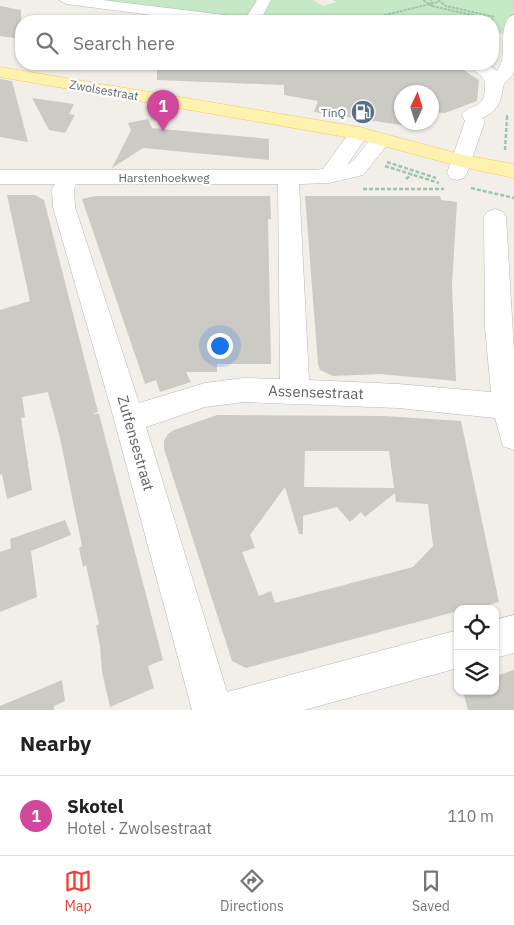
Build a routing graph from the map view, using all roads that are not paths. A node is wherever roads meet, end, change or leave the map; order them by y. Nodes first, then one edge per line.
1 (66, 0) edge
2 (264, 0) edge
3 (185, 15) edge
4 (255, 15) edge
5 (508, 21) edge
6 (484, 70) edge
7 (0, 72) edge
8 (494, 85) junction
9 (356, 138) junction
10 (373, 150) junction
11 (509, 163) edge
12 (456, 173) junction
13 (329, 176) junction
14 (0, 177) edge
15 (68, 177) junction
16 (288, 177) junction
17 (502, 199) edge
18 (506, 323) edge
19 (295, 391) junction
20 (506, 406) junction
21 (129, 419) junction
22 (514, 436) edge
23 (514, 634) edge
24 (499, 638) edge
25 (454, 650) edge
26 (212, 710) edge
27 (231, 710) edge

1 - 3 street
2 - 4 street
5 - 8 street
6 - 8 street
7 - 9 main road, Zwolsestraat
8 - 12 street
9 - 10 main road, Zwolsestraat
9 - 13 street
10 - 12 main road, Zwolsestraat
10 - 13 street, Harstenhoekweg
11 - 12 main road, Zwolsestraat
12 - 17 main road, Zwolsestraat
13 - 16 street, Harstenhoekweg
14 - 15 street, Harstenhoekweg
15 - 16 street, Harstenhoekweg
15 - 21 street, Zutfensestraat
16 - 19 street
17 - 18 street
18 - 20 street
19 - 20 street, Assensestraat
19 - 21 street, Assensestraat
20 - 22 street
21 - 26 street, Zutfensestraat
23 - 24 street
25 - 27 street

